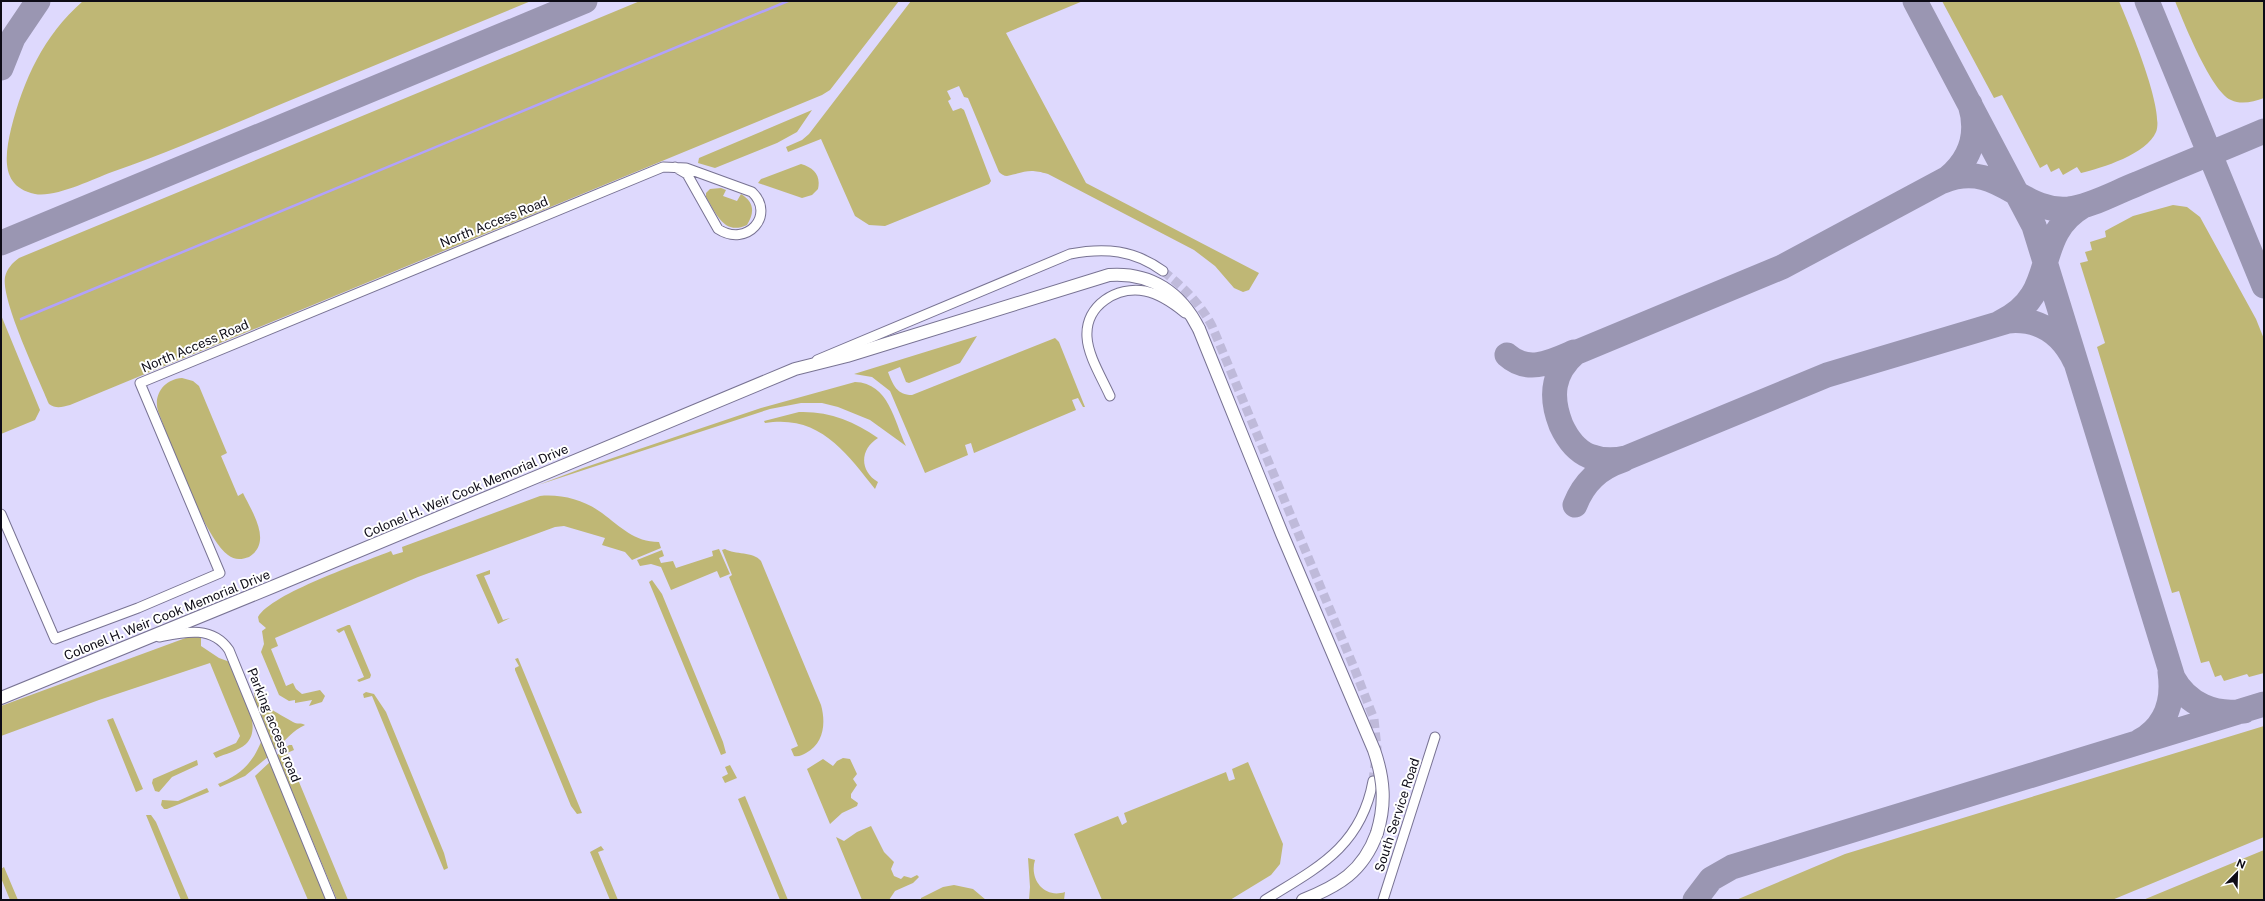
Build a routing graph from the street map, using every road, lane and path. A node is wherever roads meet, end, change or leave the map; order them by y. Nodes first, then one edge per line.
1 (675, 167) junction
2 (1163, 271) tunnel mouth
3 (1199, 329) junction
4 (795, 369) junction
5 (1110, 396) dead end
6 (1, 514) edge
7 (139, 641) junction
8 (1, 698) edge
9 (1435, 737) dead end
10 (1373, 781) tunnel mouth
11 (331, 900) edge
12 (1265, 900) edge
13 (1303, 900) edge
14 (1383, 900) edge

1 - 1 street, North Access Road
1 - 6 street, North Access Road
2 - 4 street
3 - 4 street, Colonel H. Weir Cook Memorial Drive
3 - 5 street
3 - 13 street, Colonel H. Weir Cook Memorial Drive, bridge
4 - 7 street, Colonel H. Weir Cook Memorial Drive
7 - 8 street, Colonel H. Weir Cook Memorial Drive
7 - 11 street, Parking access road
9 - 14 street, South Service Road
10 - 12 street

